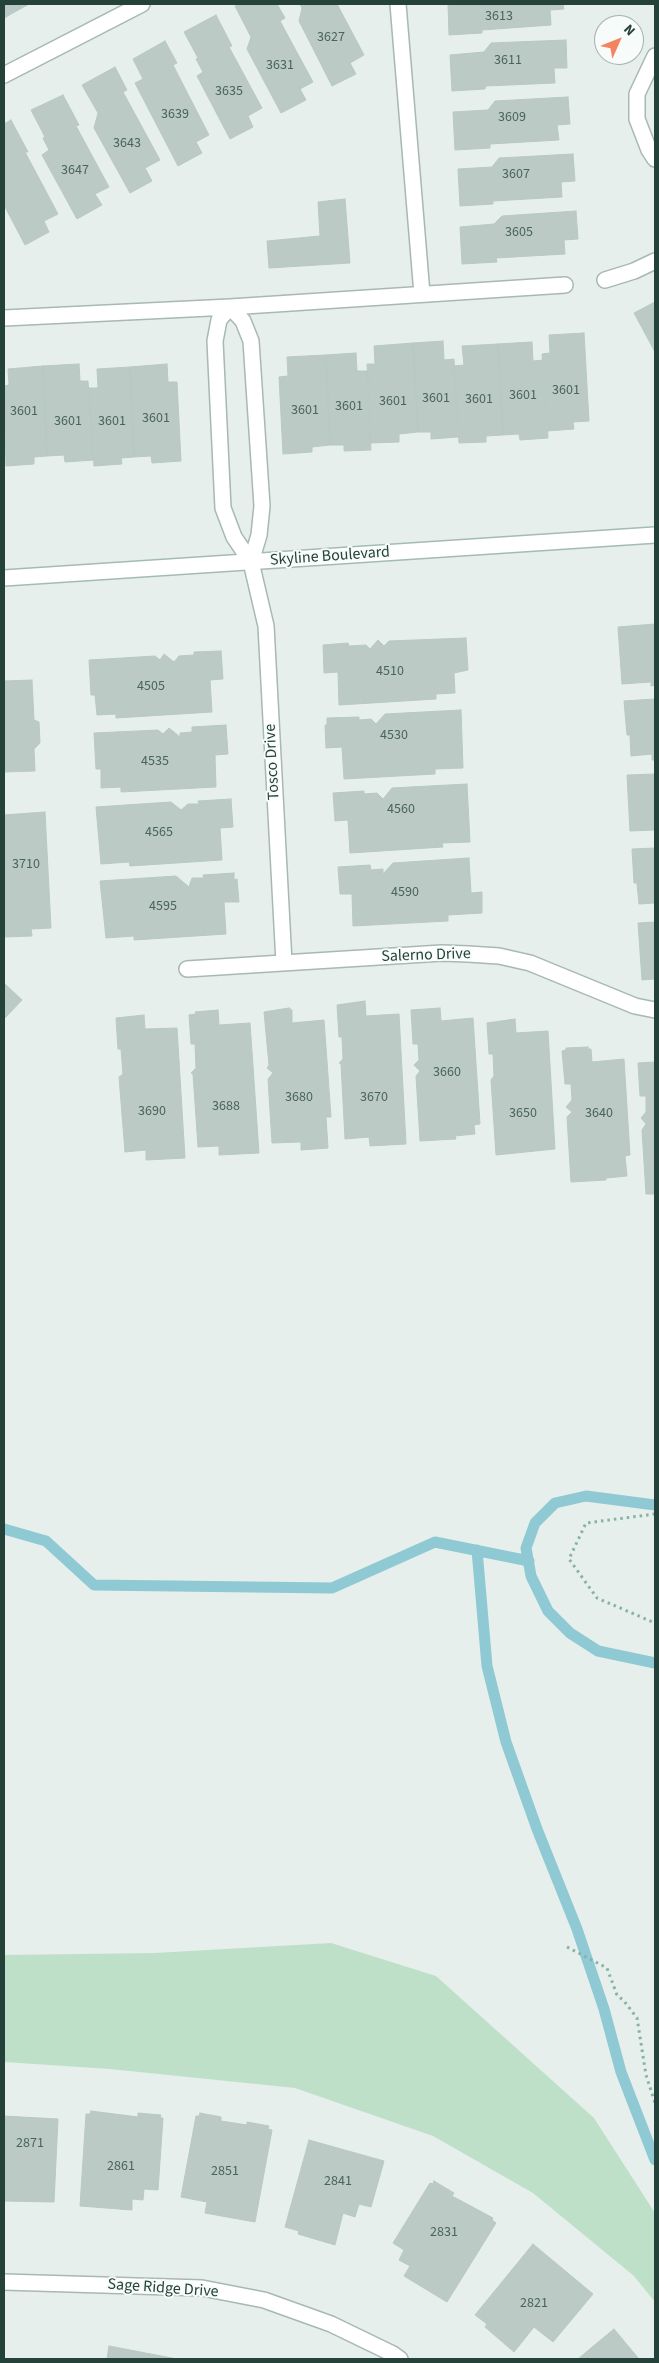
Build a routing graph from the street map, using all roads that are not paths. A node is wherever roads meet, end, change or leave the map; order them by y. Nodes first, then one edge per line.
1 (142, 4) edge
2 (398, 4) edge
3 (655, 56) edge
4 (4, 75) edge
5 (655, 159) edge
6 (655, 260) edge
7 (606, 280) dead end
8 (565, 285) dead end
9 (422, 294) junction
10 (230, 306) junction
11 (4, 318) edge
12 (655, 535) edge
13 (251, 562) junction
14 (4, 578) edge
15 (284, 963) junction
16 (187, 969) dead end
17 (655, 1010) edge
18 (4, 2282) edge
19 (400, 2359) edge

1 - 4 street
2 - 9 street
3 - 5 street
6 - 7 street
8 - 9 street
9 - 10 street
10 - 11 street
10 - 13 street
10 - 13 street
12 - 13 street, Skyline Boulevard
13 - 14 street, Skyline Boulevard
13 - 15 street, Tosco Drive
15 - 16 street, Salerno Drive
15 - 17 street, Salerno Drive
18 - 19 street, Sage Ridge Drive

